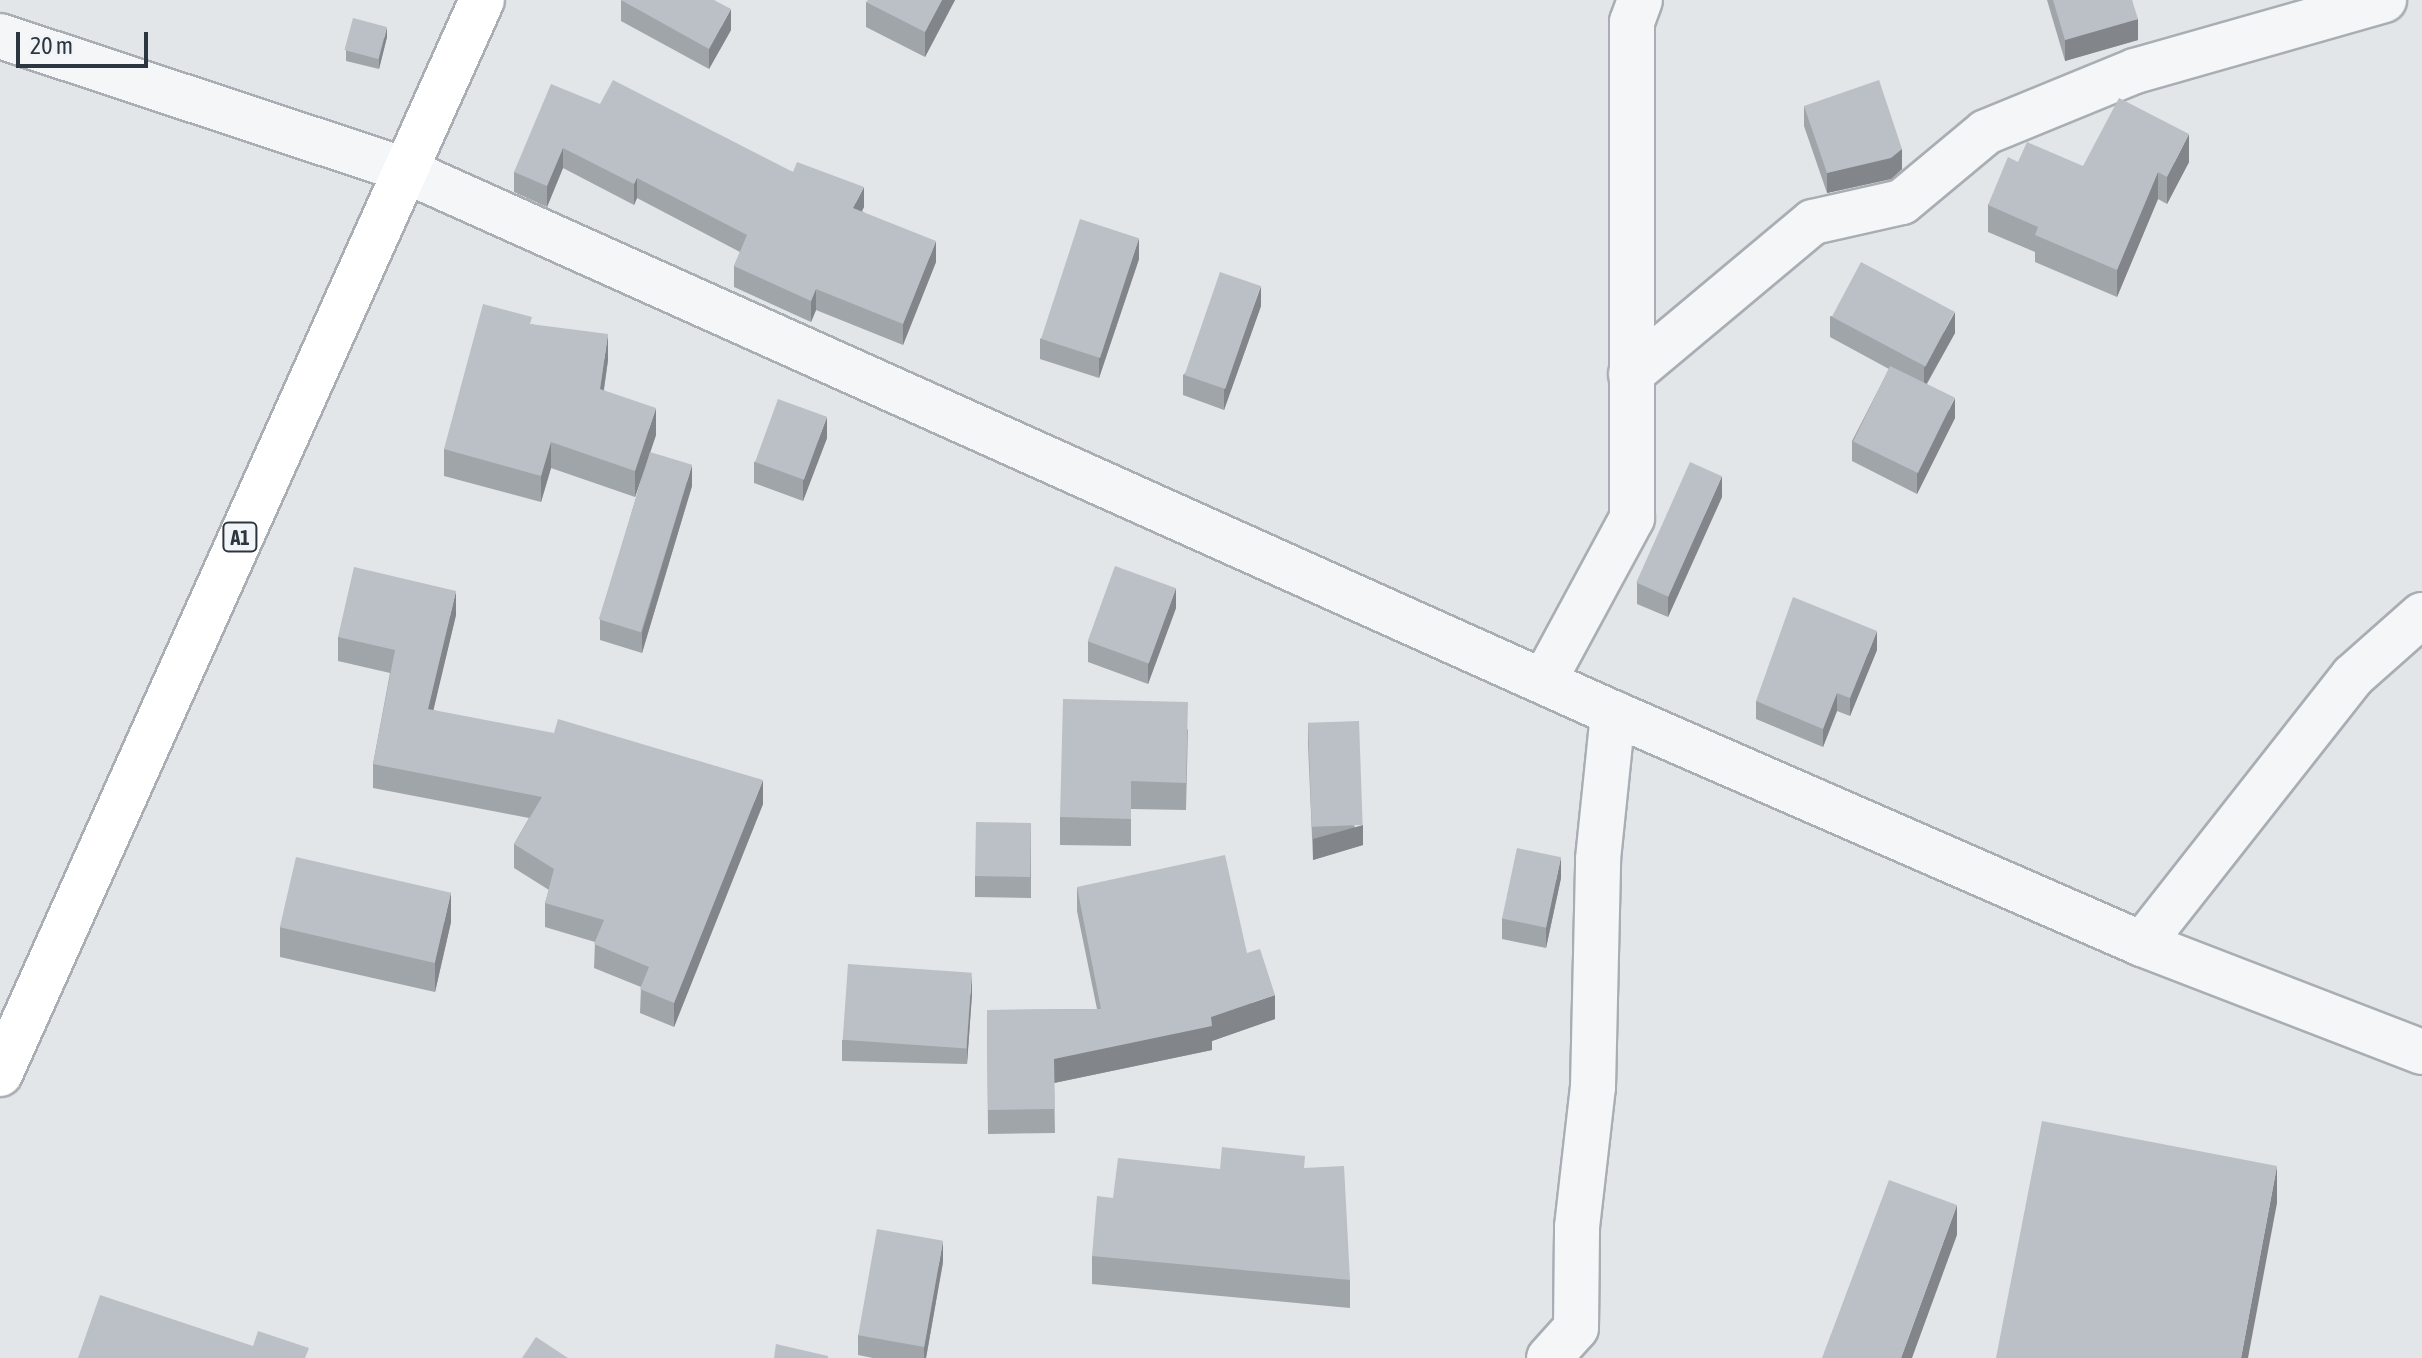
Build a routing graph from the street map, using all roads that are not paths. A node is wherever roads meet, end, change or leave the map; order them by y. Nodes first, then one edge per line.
1 (482, 0) edge
2 (1640, 0) edge
3 (2384, 0) edge
4 (0, 36) edge
5 (404, 170) junction
6 (1631, 374) junction
7 (2422, 615) edge
8 (1545, 679) junction
9 (1613, 713) junction
10 (2142, 944) junction
11 (2422, 1052) edge
12 (0, 1074) edge
13 (1549, 1358) edge

1 - 5 highway, A1
2 - 6 street
3 - 6 street
4 - 5 street
5 - 8 street
5 - 12 highway, A1
6 - 8 street
7 - 10 street
8 - 9 street
9 - 10 street
9 - 13 street
10 - 11 street

